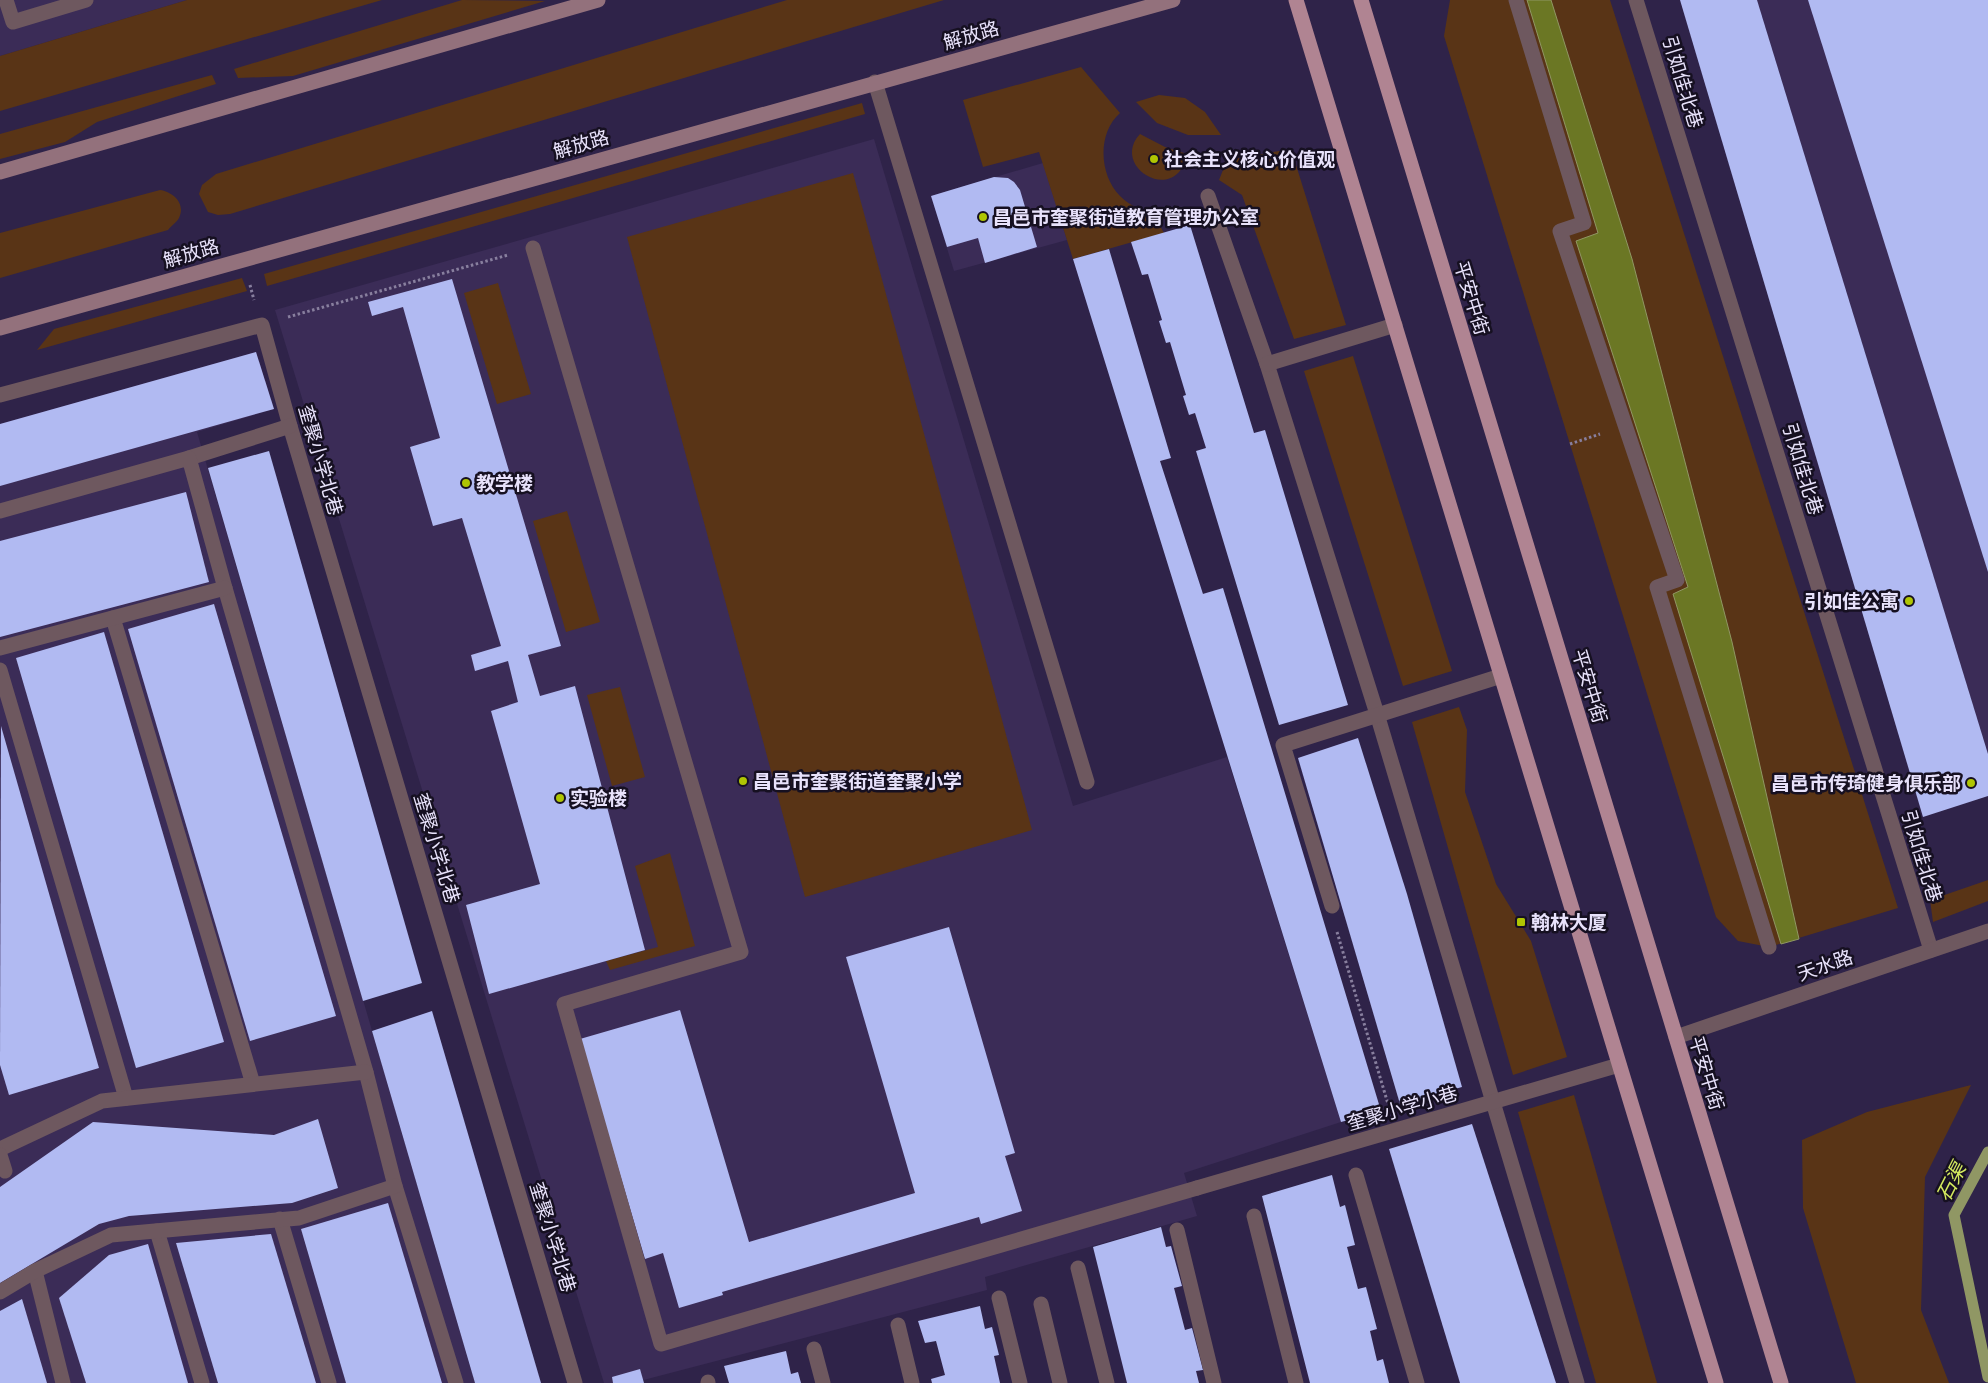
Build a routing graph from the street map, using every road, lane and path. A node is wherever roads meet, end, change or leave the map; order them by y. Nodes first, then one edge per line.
1 (6, 0) edge
2 (86, 0) edge
3 (598, 0) edge
4 (1173, 0) edge
5 (1296, 0) edge
6 (1360, 0) edge
7 (1516, 0) edge
8 (1636, 0) edge
9 (875, 82) junction
10 (0, 172) edge
11 (1208, 196) dead end
12 (533, 248) joint
13 (242, 260) junction
14 (262, 325) junction
15 (1395, 325) junction
16 (0, 328) edge
17 (1268, 364) junction
18 (0, 395) edge
19 (290, 426) junction
20 (189, 458) junction
21 (0, 510) edge
22 (225, 588) junction
23 (113, 618) junction
24 (0, 648) edge
25 (0, 670) edge
26 (1501, 676) junction
27 (1377, 714) junction
28 (1087, 782) dead end
29 (1332, 906) dead end
30 (1334, 923) dead end
31 (1988, 931) edge
32 (1769, 947) dead end
33 (1931, 950) junction
34 (1676, 1037) junction
35 (1619, 1065) junction
36 (366, 1072) junction
37 (253, 1084) junction
38 (126, 1098) junction
39 (1493, 1102) junction
40 (1396, 1131) junction
41 (0, 1149) edge
42 (0, 1155) edge
43 (5, 1171) dead end
44 (1356, 1175) dead end
45 (394, 1186) junction
46 (1254, 1216) dead end
47 (280, 1220) junction
48 (1176, 1230) dead end
49 (158, 1231) junction
50 (1078, 1268) dead end
51 (35, 1271) junction
52 (0, 1292) edge
53 (999, 1298) dead end
54 (1041, 1304) dead end
55 (898, 1325) dead end
56 (814, 1348) dead end
57 (63, 1383) edge
58 (202, 1383) edge
59 (329, 1383) edge
60 (456, 1383) edge
61 (575, 1383) edge
62 (823, 1383) edge
63 (912, 1383) edge
64 (1020, 1383) edge
65 (1060, 1383) edge
66 (1107, 1383) edge
67 (1214, 1383) edge
68 (1296, 1383) edge
69 (1416, 1383) edge
70 (1577, 1383) edge
71 (1716, 1383) edge
72 (1781, 1383) edge

1 - 2 street
3 - 10 street
4 - 9 street, 解放路
5 - 15 main road
6 - 34 main road, 平安中街
7 - 32 street
8 - 33 street, 引如佳北巷
9 - 13 street, 解放路
9 - 28 street
11 - 17 street
12 - 14 path
12 - 40 street, 奎聚小学小巷
13 - 14 path
13 - 16 street, 解放路
14 - 18 street
14 - 19 street, 奎聚小学北巷
15 - 17 street
15 - 26 main road
17 - 27 street
19 - 20 street
19 - 61 street, 奎聚小学北巷
20 - 21 street
20 - 22 street
22 - 23 street
22 - 36 street
23 - 24 street
23 - 37 street
25 - 38 street
26 - 27 street
26 - 35 main road
27 - 29 street
27 - 39 street
30 - 40 path
31 - 33 street, 天水路
33 - 34 street, 天水路
34 - 72 main road, 平安中街
35 - 39 street, 奎聚小学小巷
35 - 71 main road
36 - 37 street
36 - 45 street
37 - 38 street
38 - 41 street
39 - 40 street, 奎聚小学小巷
39 - 70 street
42 - 43 street
44 - 69 street
45 - 47 street
45 - 60 street
46 - 68 street
47 - 49 street
47 - 59 street
48 - 67 street
49 - 51 street
49 - 58 street
50 - 66 street
51 - 52 street
51 - 57 street
53 - 64 street
54 - 65 street
55 - 63 street
56 - 62 street

